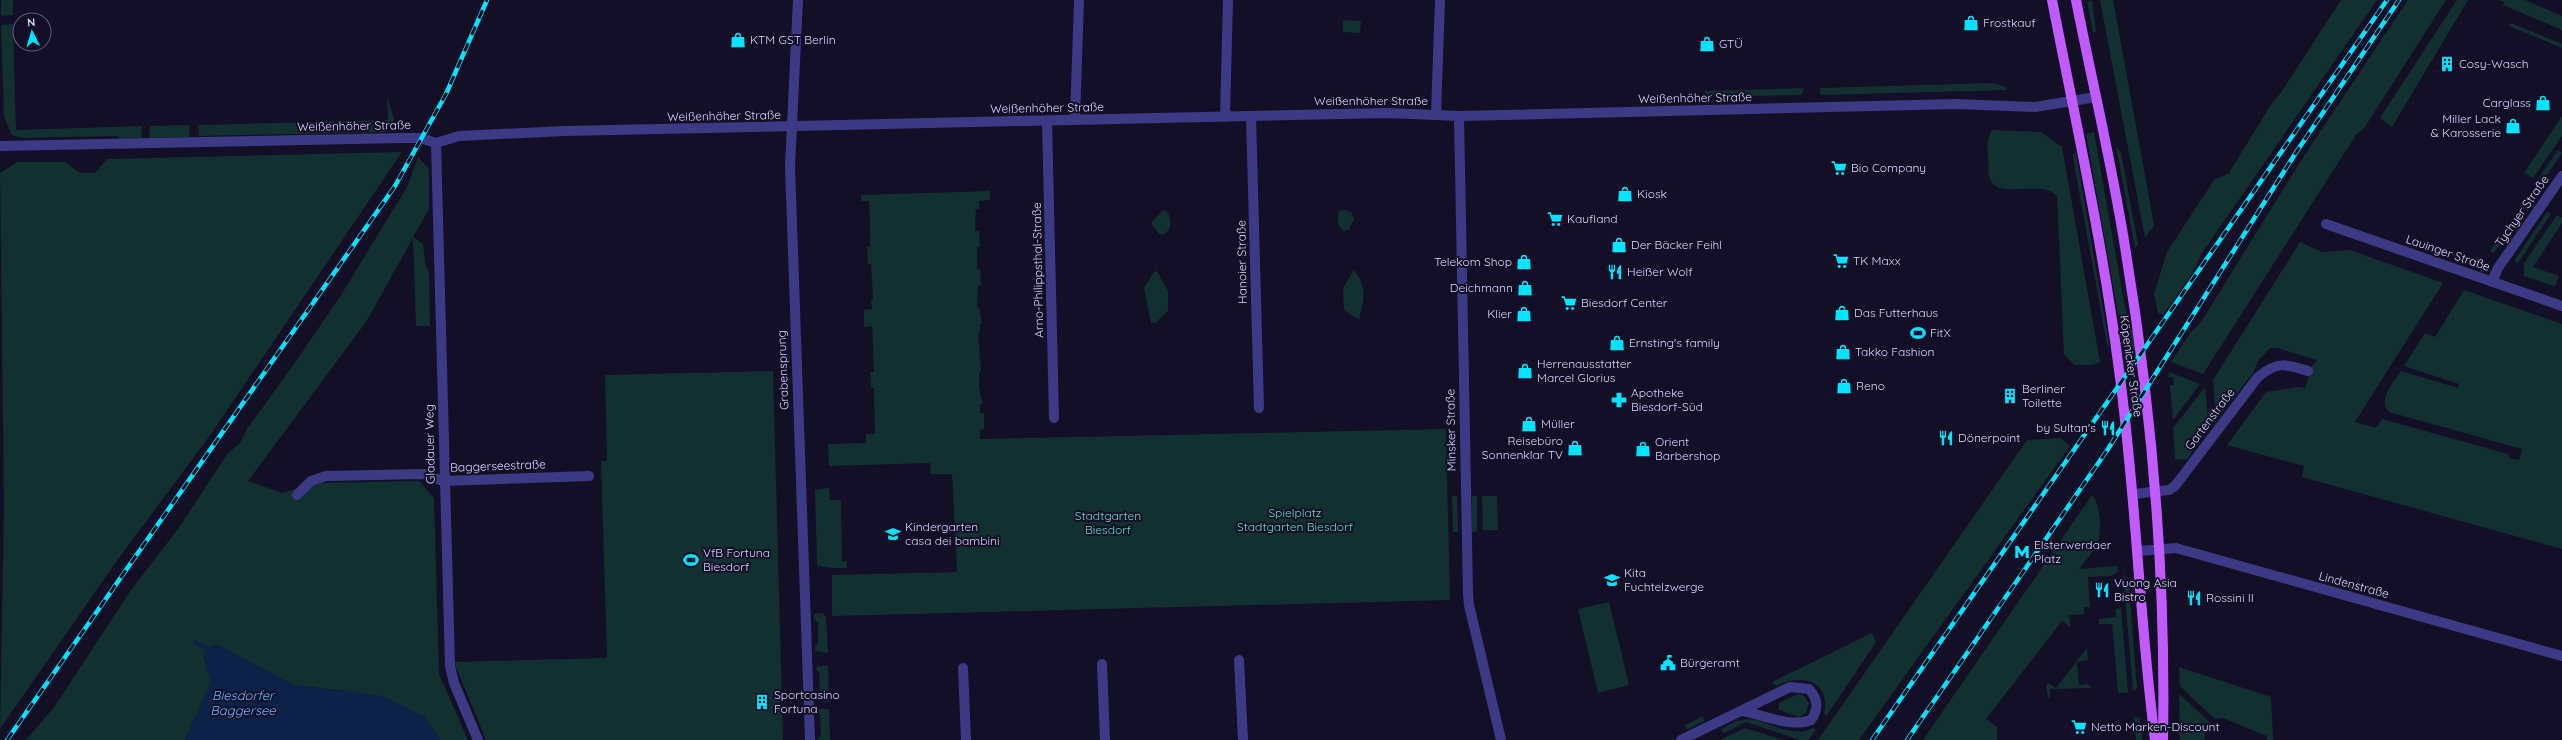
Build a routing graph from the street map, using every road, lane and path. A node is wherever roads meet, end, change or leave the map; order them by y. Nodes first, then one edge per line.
1 (798, 0) edge
2 (1079, 0) edge
3 (1228, 0) edge
4 (1440, 0) edge
5 (2052, 0) edge
6 (2076, 0) edge
7 (2096, 97) junction
8 (2072, 102) junction
9 (1436, 114) junction
10 (1251, 116) junction
11 (1459, 116) junction
12 (1225, 117) junction
13 (1075, 120) junction
14 (1047, 121) junction
15 (791, 128) junction
16 (436, 143) junction
17 (0, 146) edge
18 (2562, 176) edge
19 (2326, 224) dead end
20 (2492, 282) junction
21 (2562, 306) edge
22 (2308, 371) dead end
23 (1259, 408) dead end
24 (1054, 418) dead end
25 (589, 476) dead end
26 (443, 481) junction
27 (2155, 492) junction
28 (2134, 494) junction
29 (297, 496) dead end
30 (2158, 550) junction
31 (2139, 551) junction
32 (2562, 656) edge
33 (1239, 660) dead end
34 (1102, 664) dead end
35 (963, 668) dead end
36 (1743, 711) junction
37 (478, 740) edge
38 (810, 740) edge
39 (966, 740) edge
40 (1105, 740) edge
41 (1243, 740) edge
42 (1501, 740) edge
43 (1681, 740) edge
44 (2155, 740) edge
45 (2163, 740) edge

1 - 15 street, Grabensprung
2 - 13 street
3 - 12 street
4 - 9 street
5 - 8 main road, Köpenicker Straße
6 - 7 main road, Köpenicker Straße
7 - 8 street, Weißenhöher Straße
7 - 27 main road, Köpenicker Straße
8 - 11 street, Weißenhöher Straße
8 - 28 main road, Köpenicker Straße
9 - 10 street, Weißenhöher Straße
9 - 11 street, Weißenhöher Straße
10 - 12 street, Weißenhöher Straße
10 - 23 street, Hanoier Straße
11 - 42 street, Minsker Straße
12 - 13 street, Weißenhöher Straße
13 - 14 street, Weißenhöher Straße
14 - 15 street, Weißenhöher Straße
14 - 24 street, Arno-Philippsthal-Straße
15 - 16 street, Weißenhöher Straße
15 - 38 street, Grabensprung
16 - 17 street, Weißenhöher Straße
16 - 26 street, Gladauer Weg
18 - 20 street, Tychyer Straße
19 - 20 street, Lauinger Straße
20 - 21 street, Lauinger Straße
22 - 27 street, Gartenstraße
25 - 26 street, Baggerseestraße
26 - 29 street, Baggerseestraße
26 - 37 street, Gladauer Weg
27 - 28 street, Gartenstraße
27 - 30 main road, Köpenicker Straße
28 - 31 main road, Köpenicker Straße
30 - 31 street, Lindenstraße
30 - 32 street, Lindenstraße
30 - 45 main road, Köpenicker Straße
31 - 44 main road, Köpenicker Straße
33 - 41 street
34 - 40 street
35 - 39 street
36 - 36 street
36 - 43 street

